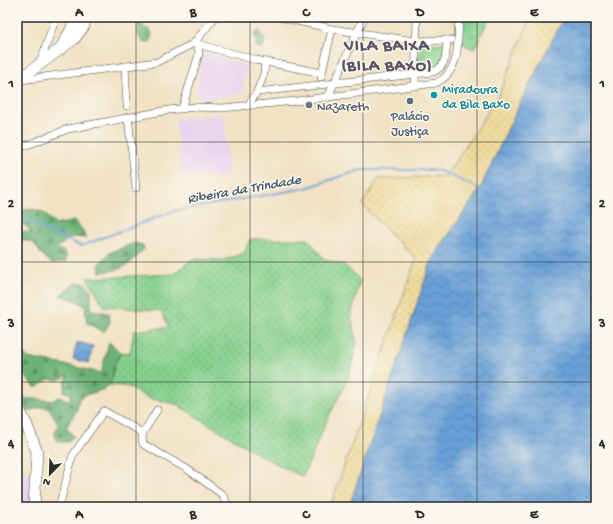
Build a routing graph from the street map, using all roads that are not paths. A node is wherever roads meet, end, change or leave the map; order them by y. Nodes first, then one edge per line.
1 (56, 17) edge
2 (76, 17) edge
3 (85, 17) edge
4 (215, 17) edge
5 (280, 17) edge
6 (364, 17) edge
7 (417, 17) edge
8 (459, 17) edge
9 (332, 29) junction
10 (356, 33) junction
11 (447, 40) junction
12 (457, 40) junction
13 (415, 41) junction
14 (194, 43) junction
15 (59, 50) junction
16 (265, 62) junction
17 (39, 65) junction
18 (125, 66) junction
19 (322, 73) junction
20 (415, 74) junction
21 (18, 80) edge
22 (335, 82) junction
23 (319, 84) junction
24 (415, 86) junction
25 (257, 92) junction
26 (328, 97) junction
27 (127, 106) dead end
28 (247, 106) junction
29 (182, 109) junction
30 (128, 117) junction
31 (17, 149) edge
32 (136, 188) dead end
33 (17, 406) edge
34 (157, 410) dead end
35 (143, 433) junction
36 (34, 507) edge
37 (59, 507) edge
38 (228, 507) edge

1 - 17 street
2 - 15 main road
3 - 15 main road
4 - 14 street
5 - 9 street
6 - 10 street
7 - 13 street
8 - 12 street
9 - 10 street
9 - 19 street
10 - 13 street
10 - 22 street
11 - 12 street
11 - 13 street
11 - 20 street
12 - 24 street
13 - 20 street
14 - 16 street
14 - 18 street
14 - 29 street
15 - 17 main road
16 - 19 street
16 - 25 street
17 - 21 main road
18 - 21 street
18 - 27 street
19 - 23 street
20 - 22 street
20 - 24 street
22 - 23 street
22 - 26 street
23 - 25 street
24 - 26 street
25 - 28 street
26 - 28 street
28 - 29 street
29 - 30 street
30 - 31 street
30 - 32 street
33 - 36 main road
34 - 35 street
35 - 37 street
35 - 38 street

